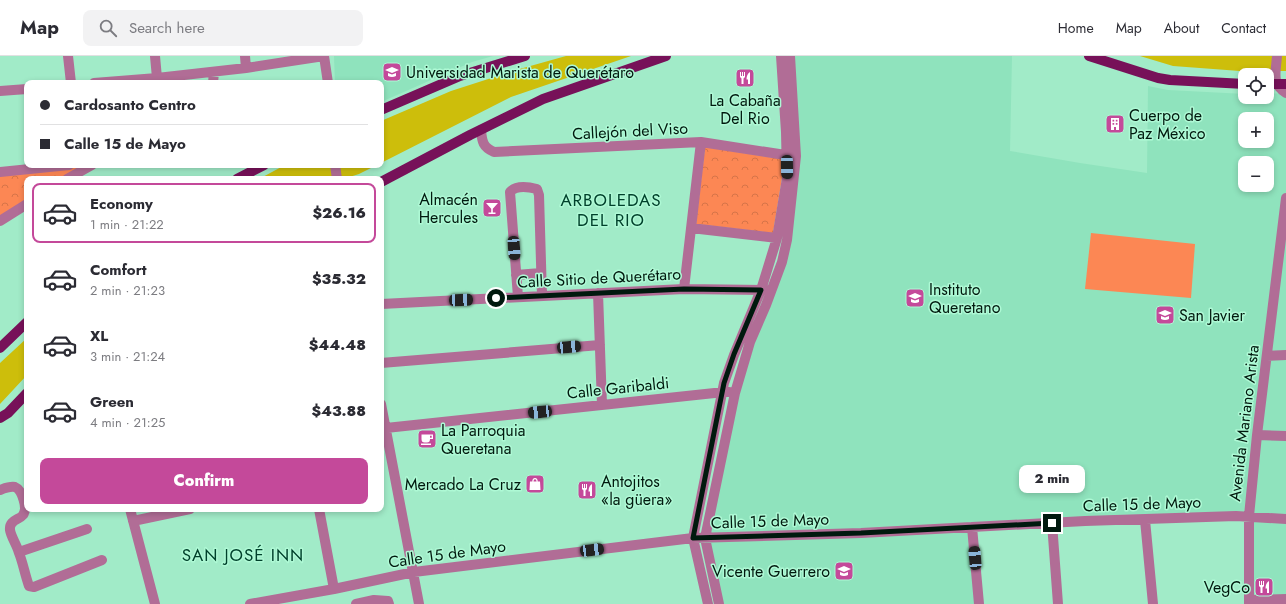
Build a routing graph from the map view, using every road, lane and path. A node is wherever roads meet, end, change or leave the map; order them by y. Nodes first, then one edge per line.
1 (68, 56) edge
2 (155, 56) edge
3 (245, 56) edge
4 (324, 56) edge
5 (525, 56) edge
6 (666, 56) edge
7 (780, 56) edge
8 (790, 56) edge
9 (1089, 56) edge
10 (1277, 56) edge
11 (246, 68) junction
12 (214, 72) junction
13 (157, 78) junction
14 (71, 80) edge
15 (132, 80) edge
16 (213, 80) edge
17 (328, 80) edge
18 (1238, 84) edge
19 (1276, 84) edge
20 (24, 89) edge
21 (0, 91) edge
22 (1286, 93) edge
23 (384, 109) edge
24 (481, 130) junction
25 (701, 142) junction
26 (791, 155) junction
27 (39, 168) edge
28 (87, 168) edge
29 (258, 168) edge
30 (0, 172) edge
31 (72, 176) edge
32 (243, 176) edge
33 (384, 180) edge
34 (1286, 198) edge
35 (24, 206) edge
36 (0, 221) edge
37 (691, 228) junction
38 (777, 238) junction
39 (541, 273) junction
40 (1281, 274) edge
41 (516, 275) junction
42 (684, 289) junction
43 (761, 290) junction
44 (772, 290) junction
45 (542, 296) junction
46 (518, 297) junction
47 (599, 298) junction
48 (384, 304) edge
49 (24, 325) edge
50 (600, 345) junction
51 (0, 348) edge
52 (1286, 355) edge
53 (1267, 356) junction
54 (384, 363) edge
55 (724, 392) junction
56 (734, 393) junction
57 (24, 395) edge
58 (602, 405) junction
59 (0, 418) edge
60 (384, 418) edge
61 (386, 428) junction
62 (1257, 435) junction
63 (1286, 436) edge
64 (0, 490) edge
65 (24, 504) edge
66 (24, 512) edge
67 (131, 512) edge
68 (176, 512) edge
69 (320, 512) edge
70 (1249, 516) junction
71 (1286, 519) edge
72 (1145, 520) junction
73 (133, 521) junction
74 (1052, 523) junction
75 (972, 527) junction
76 (87, 529) dead end
77 (693, 538) junction
78 (705, 538) junction
79 (19, 552) junction
80 (102, 560) dead end
81 (414, 572) junction
82 (334, 589) junction
83 (1286, 599) edge
84 (289, 601) edge
85 (1249, 602) edge
86 (155, 604) edge
87 (250, 604) edge
88 (356, 604) edge
89 (389, 604) edge
90 (419, 604) edge
91 (708, 604) edge
92 (718, 604) edge
93 (979, 604) edge
94 (1058, 604) edge
95 (1153, 604) edge

1 - 14 street
2 - 13 street
3 - 11 street
4 - 11 street
4 - 17 street
5 - 23 main road
6 - 24 main road
7 - 26 street
8 - 26 street
9 - 18 main road
10 - 19 street
11 - 12 street
12 - 13 street
12 - 16 street
13 - 15 street
19 - 22 street
20 - 21 street
24 - 25 street, Callejón del Viso
24 - 33 main road
25 - 26 street, Callejón del Viso
25 - 37 street
26 - 38 street
26 - 44 street
27 - 30 street
28 - 31 street
29 - 32 main road
34 - 40 street, Avenida Mariano Arista
35 - 36 street
37 - 38 street
37 - 42 street
38 - 43 street
39 - 41 street
39 - 41 street
39 - 45 street
40 - 53 street, Avenida Mariano Arista
41 - 46 street
42 - 43 street, Calle Sitio de Querétaro
42 - 47 street, Calle Sitio de Querétaro
43 - 44 street, Calle Sitio de Querétaro
43 - 55 street
44 - 56 street
45 - 46 street, Calle Sitio de Querétaro
45 - 47 street, Calle Sitio de Querétaro
46 - 48 street, Calle Sitio de Querétaro
47 - 50 street
49 - 51 main road
50 - 54 street
50 - 58 street
52 - 53 street
53 - 62 street, Avenida Mariano Arista
55 - 56 street, Calle Garibaldi
55 - 58 street, Calle Garibaldi
55 - 77 street
56 - 78 street
57 - 59 main road
58 - 61 street, Calle Garibaldi
60 - 61 street
61 - 81 street
62 - 63 street
62 - 70 street, Avenida Mariano Arista
64 - 65 street
66 - 79 street
67 - 73 street
68 - 73 street
69 - 82 street
70 - 71 street, Calle 15 de Mayo
70 - 72 street, Calle 15 de Mayo
70 - 85 street, Avenida Mariano Arista
72 - 74 street, Calle 15 de Mayo
72 - 95 street
73 - 86 street
74 - 75 street, Calle 15 de Mayo
74 - 94 street
75 - 78 street, Calle 15 de Mayo
75 - 93 street
76 - 79 street
77 - 78 street, Calle 15 de Mayo
77 - 81 street, Calle 15 de Mayo
77 - 91 street
78 - 92 street
79 - 80 street
81 - 82 street, Calle 15 de Mayo
81 - 90 street
82 - 84 street, Calle 15 de Mayo
83 - 85 street
84 - 87 street, Calle 15 de Mayo
88 - 89 street

